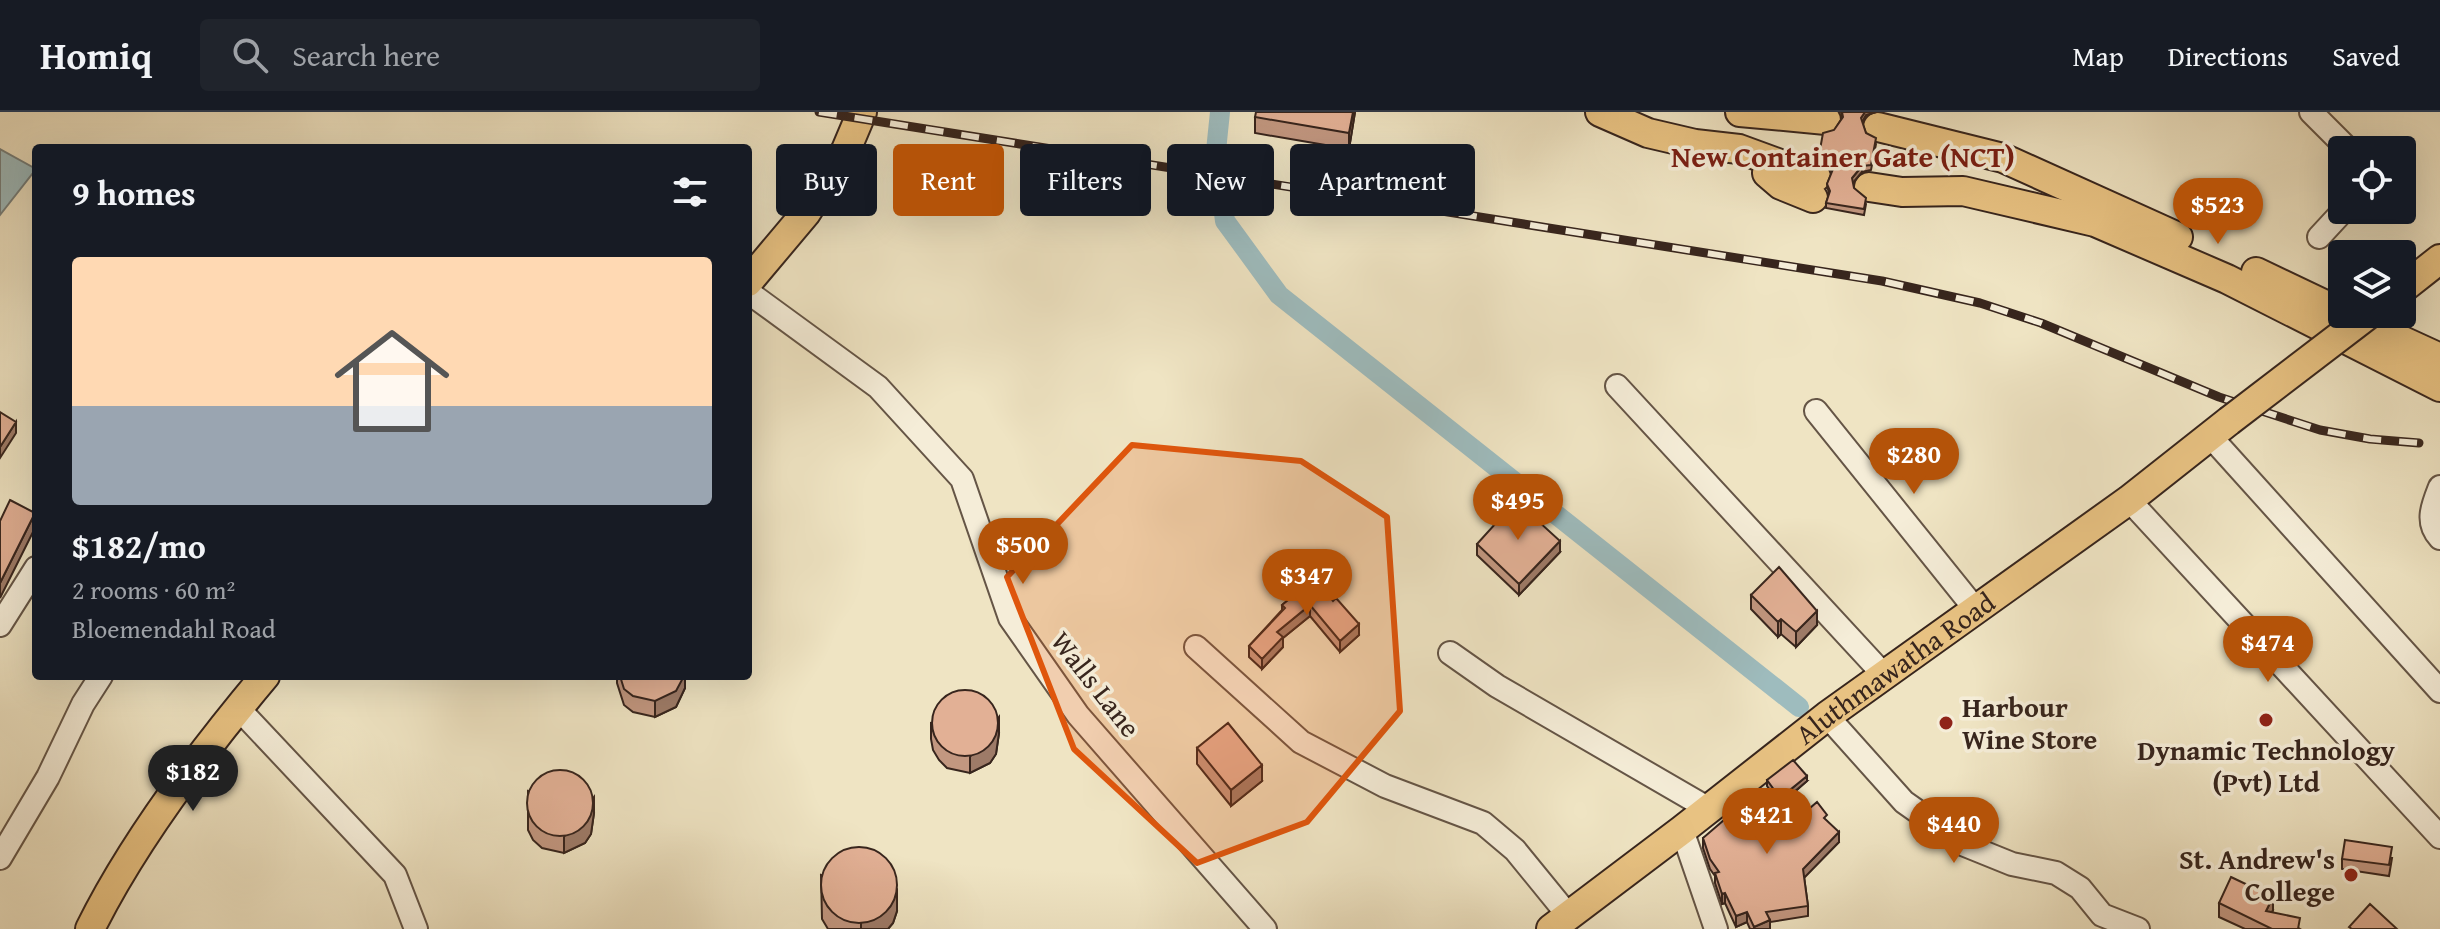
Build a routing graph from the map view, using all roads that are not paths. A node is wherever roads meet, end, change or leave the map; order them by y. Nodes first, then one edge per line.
1 (1600, 112) edge
2 (1742, 112) edge
3 (2311, 112) edge
4 (862, 115) edge
5 (2335, 136) edge
6 (1739, 149) junction
7 (1873, 158) edge
8 (1819, 159) junction
9 (2331, 224) edge
10 (2319, 237) dead end
11 (2440, 259) edge
12 (752, 277) edge
13 (2416, 278) edge
14 (752, 295) edge
15 (2328, 307) edge
16 (2351, 328) edge
17 (2374, 328) edge
18 (2440, 358) edge
19 (1617, 386) dead end
20 (2440, 387) edge
21 (1816, 411) dead end
22 (2220, 429) junction
23 (2440, 487) edge
24 (2129, 500) junction
25 (2440, 538) edge
26 (32, 574) edge
27 (1976, 610) junction
28 (0, 625) edge
29 (1196, 647) dead end
30 (1450, 653) dead end
31 (1884, 675) junction
32 (98, 680) edge
33 (262, 680) edge
34 (2440, 691) edge
35 (239, 709) junction
36 (1827, 716) junction
37 (1709, 809) junction
38 (1682, 830) junction
39 (2440, 837) edge
40 (0, 858) edge
41 (1560, 922) edge
42 (90, 929) edge
43 (416, 929) edge
44 (1265, 929) edge
45 (1716, 929) edge
46 (2138, 929) edge

1 - 6 main road
2 - 8 main road
3 - 5 street
4 - 12 main road
6 - 8 main road
6 - 8 main road
7 - 15 main road
7 - 20 main road
9 - 10 street
11 - 13 main road
14 - 44 street, Walls Lane
16 - 22 main road, Aluthmawatha Road, bridge
17 - 18 main road
19 - 31 street
21 - 27 street
22 - 24 main road, Aluthmawatha Road
22 - 34 street
23 - 25 street
24 - 27 main road, Aluthmawatha Road
24 - 39 street
26 - 28 street
27 - 31 main road, Aluthmawatha Road
29 - 41 street
30 - 37 street
31 - 36 main road, Aluthmawatha Road
32 - 40 street
33 - 35 main road
35 - 42 main road
35 - 43 street
36 - 37 main road, Aluthmawatha Road
36 - 46 street
37 - 38 main road, Aluthmawatha Road
38 - 41 main road, Aluthmawatha Road
38 - 45 street

